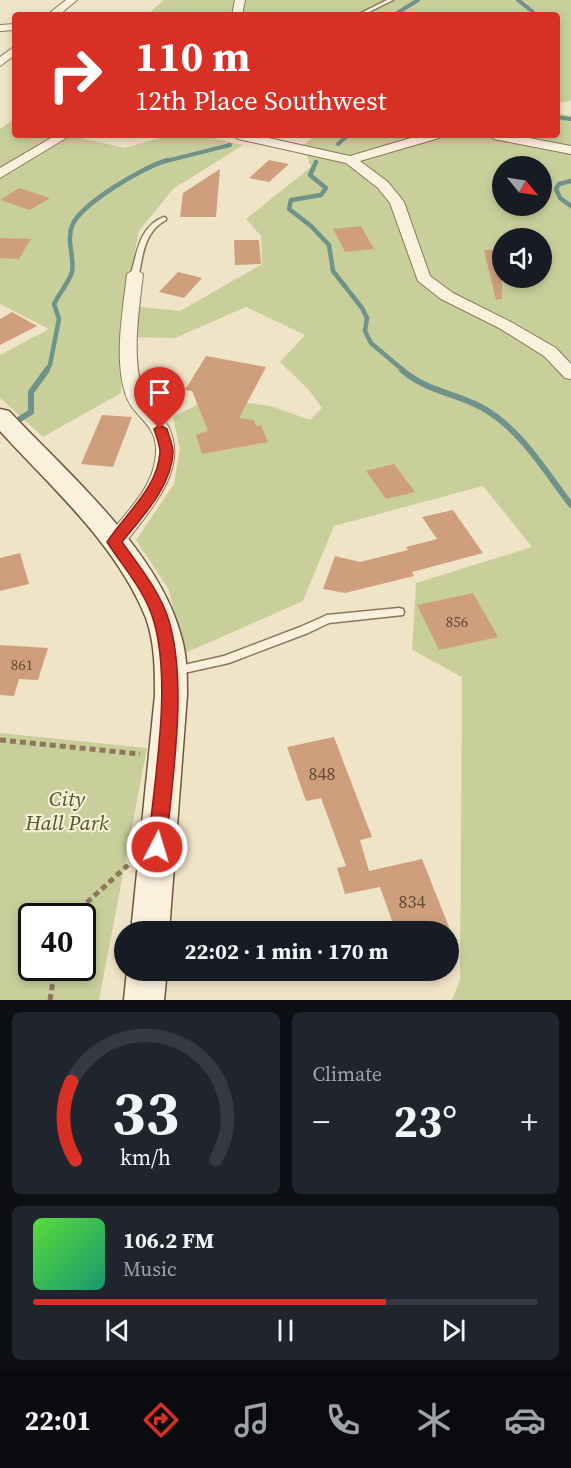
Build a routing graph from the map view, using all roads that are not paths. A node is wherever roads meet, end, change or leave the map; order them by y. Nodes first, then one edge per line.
1 (72, 0) edge
2 (391, 0) edge
3 (56, 12) edge
4 (365, 12) edge
5 (12, 52) edge
6 (0, 63) edge
7 (60, 138) edge
8 (253, 138) edge
9 (425, 138) edge
10 (509, 138) edge
11 (571, 150) edge
12 (350, 160) junction
13 (0, 174) edge
14 (164, 219) dead end
15 (135, 274) joint
16 (571, 374) edge
17 (0, 416) edge
18 (115, 542) junction
19 (399, 612) dead end
20 (170, 672) junction
21 (151, 921) edge
22 (146, 981) edge
23 (144, 1000) edge

1 - 3 street
2 - 4 lane
5 - 6 street
7 - 13 street
8 - 12 street
9 - 12 street
10 - 11 street
12 - 16 street
14 - 15 lane
15 - 18 street
17 - 18 street
18 - 20 street
19 - 20 lane
20 - 21 street
22 - 23 street

